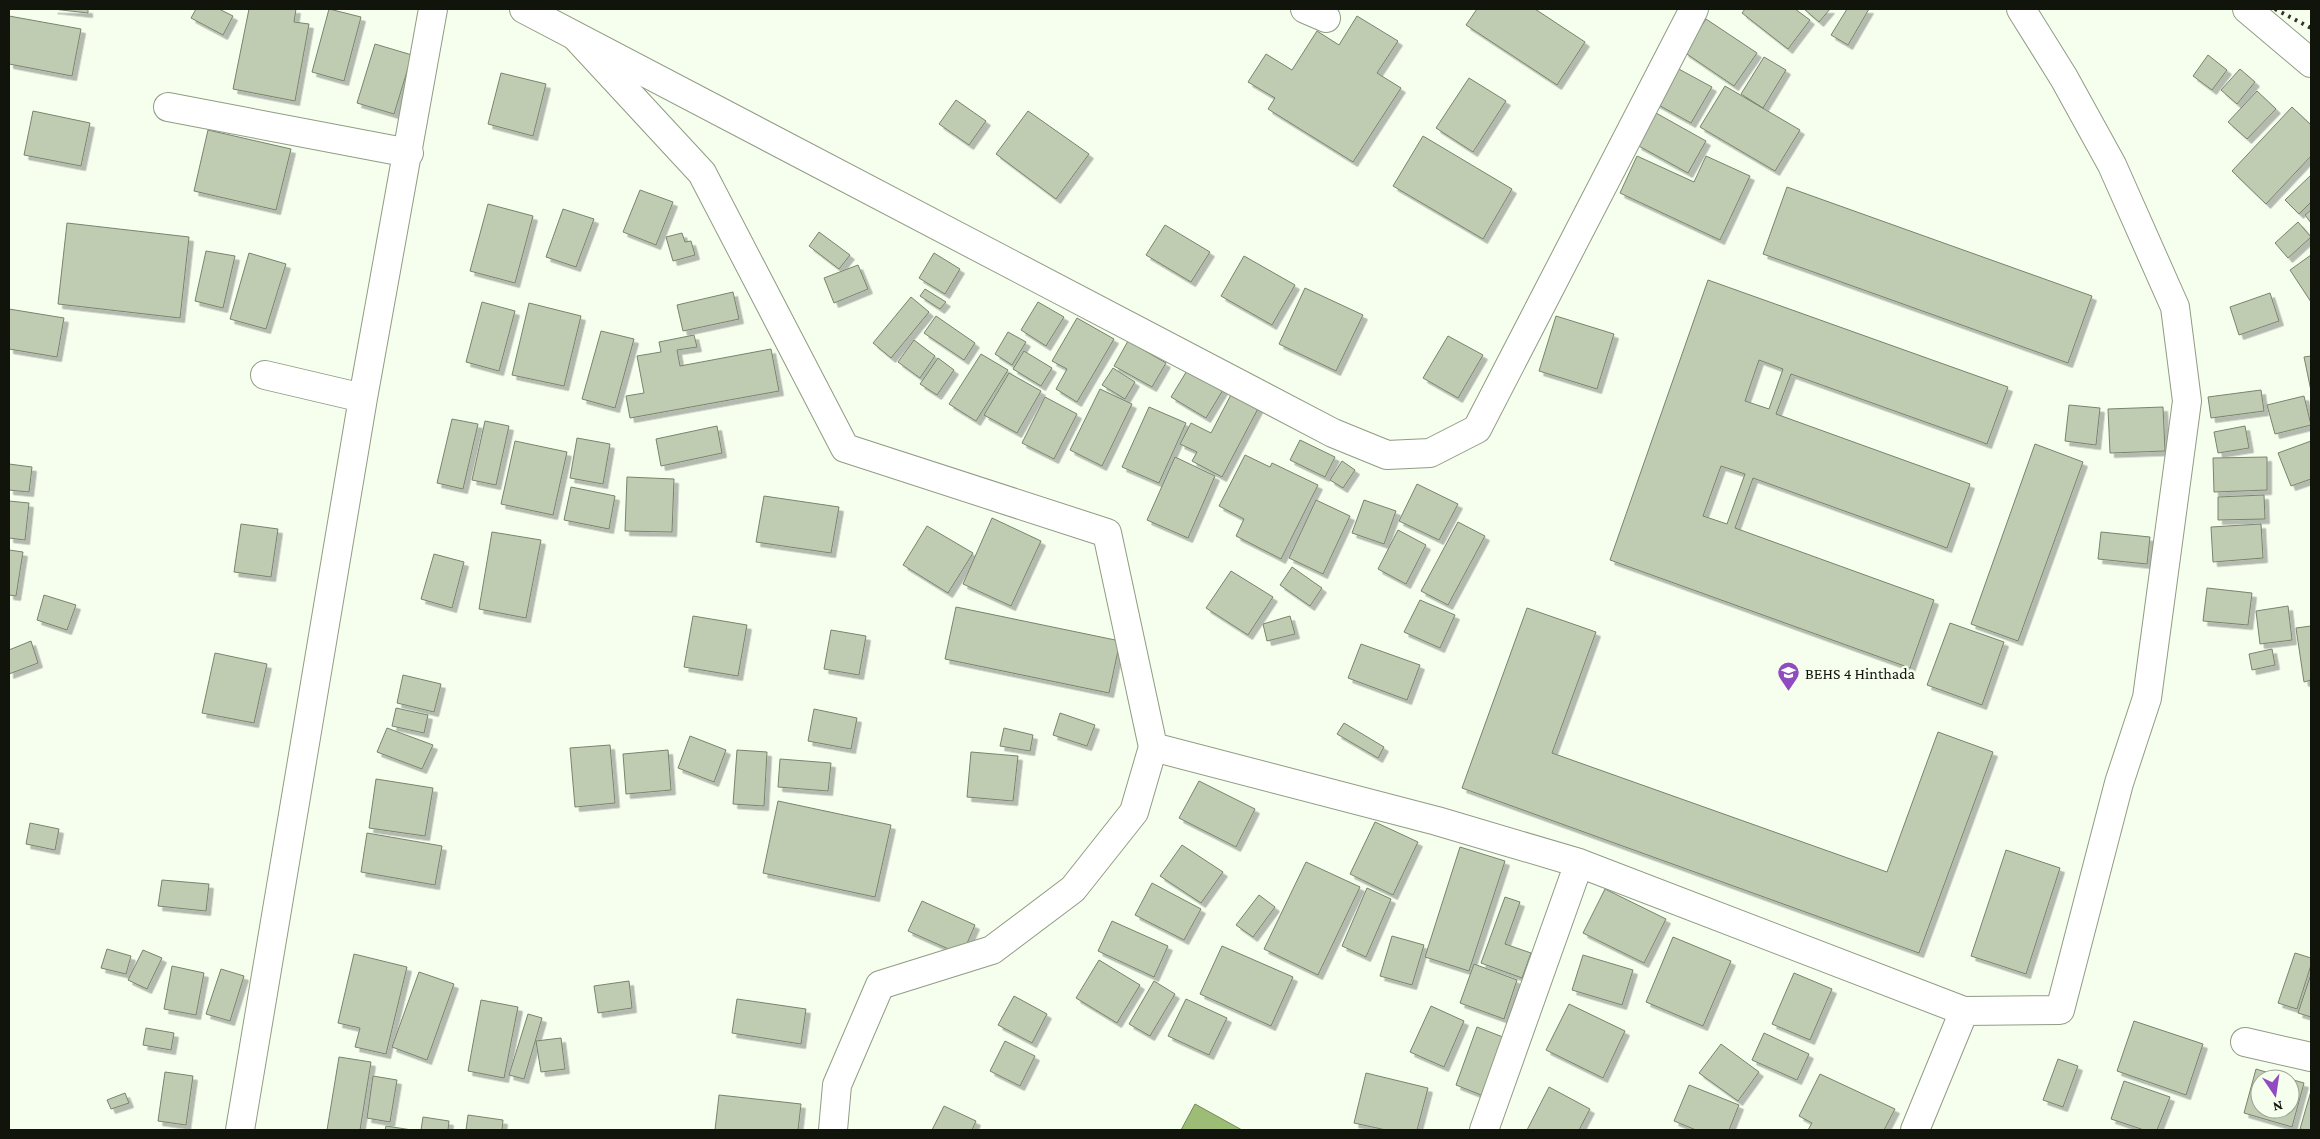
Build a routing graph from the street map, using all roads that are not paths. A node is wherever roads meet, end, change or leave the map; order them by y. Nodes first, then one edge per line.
1 (433, 9) edge
2 (524, 9) edge
3 (1694, 9) edge
4 (2021, 9) edge
5 (2247, 9) edge
6 (571, 32) junction
7 (2311, 63) edge
8 (168, 107) dead end
9 (409, 153) junction
10 (265, 375) dead end
11 (363, 398) junction
12 (1153, 747) junction
13 (1579, 863) junction
14 (1964, 1011) junction
15 (2245, 1042) dead end
16 (2311, 1057) edge
17 (240, 1130) edge
18 (832, 1130) edge
19 (1484, 1130) edge
20 (1915, 1130) edge

1 - 9 street
2 - 6 street
3 - 6 street
4 - 14 street
5 - 7 street
6 - 12 street
8 - 9 street
9 - 11 street
10 - 11 street
11 - 17 street
12 - 13 street
12 - 18 street
13 - 14 street
13 - 19 street
14 - 20 street
15 - 16 street

